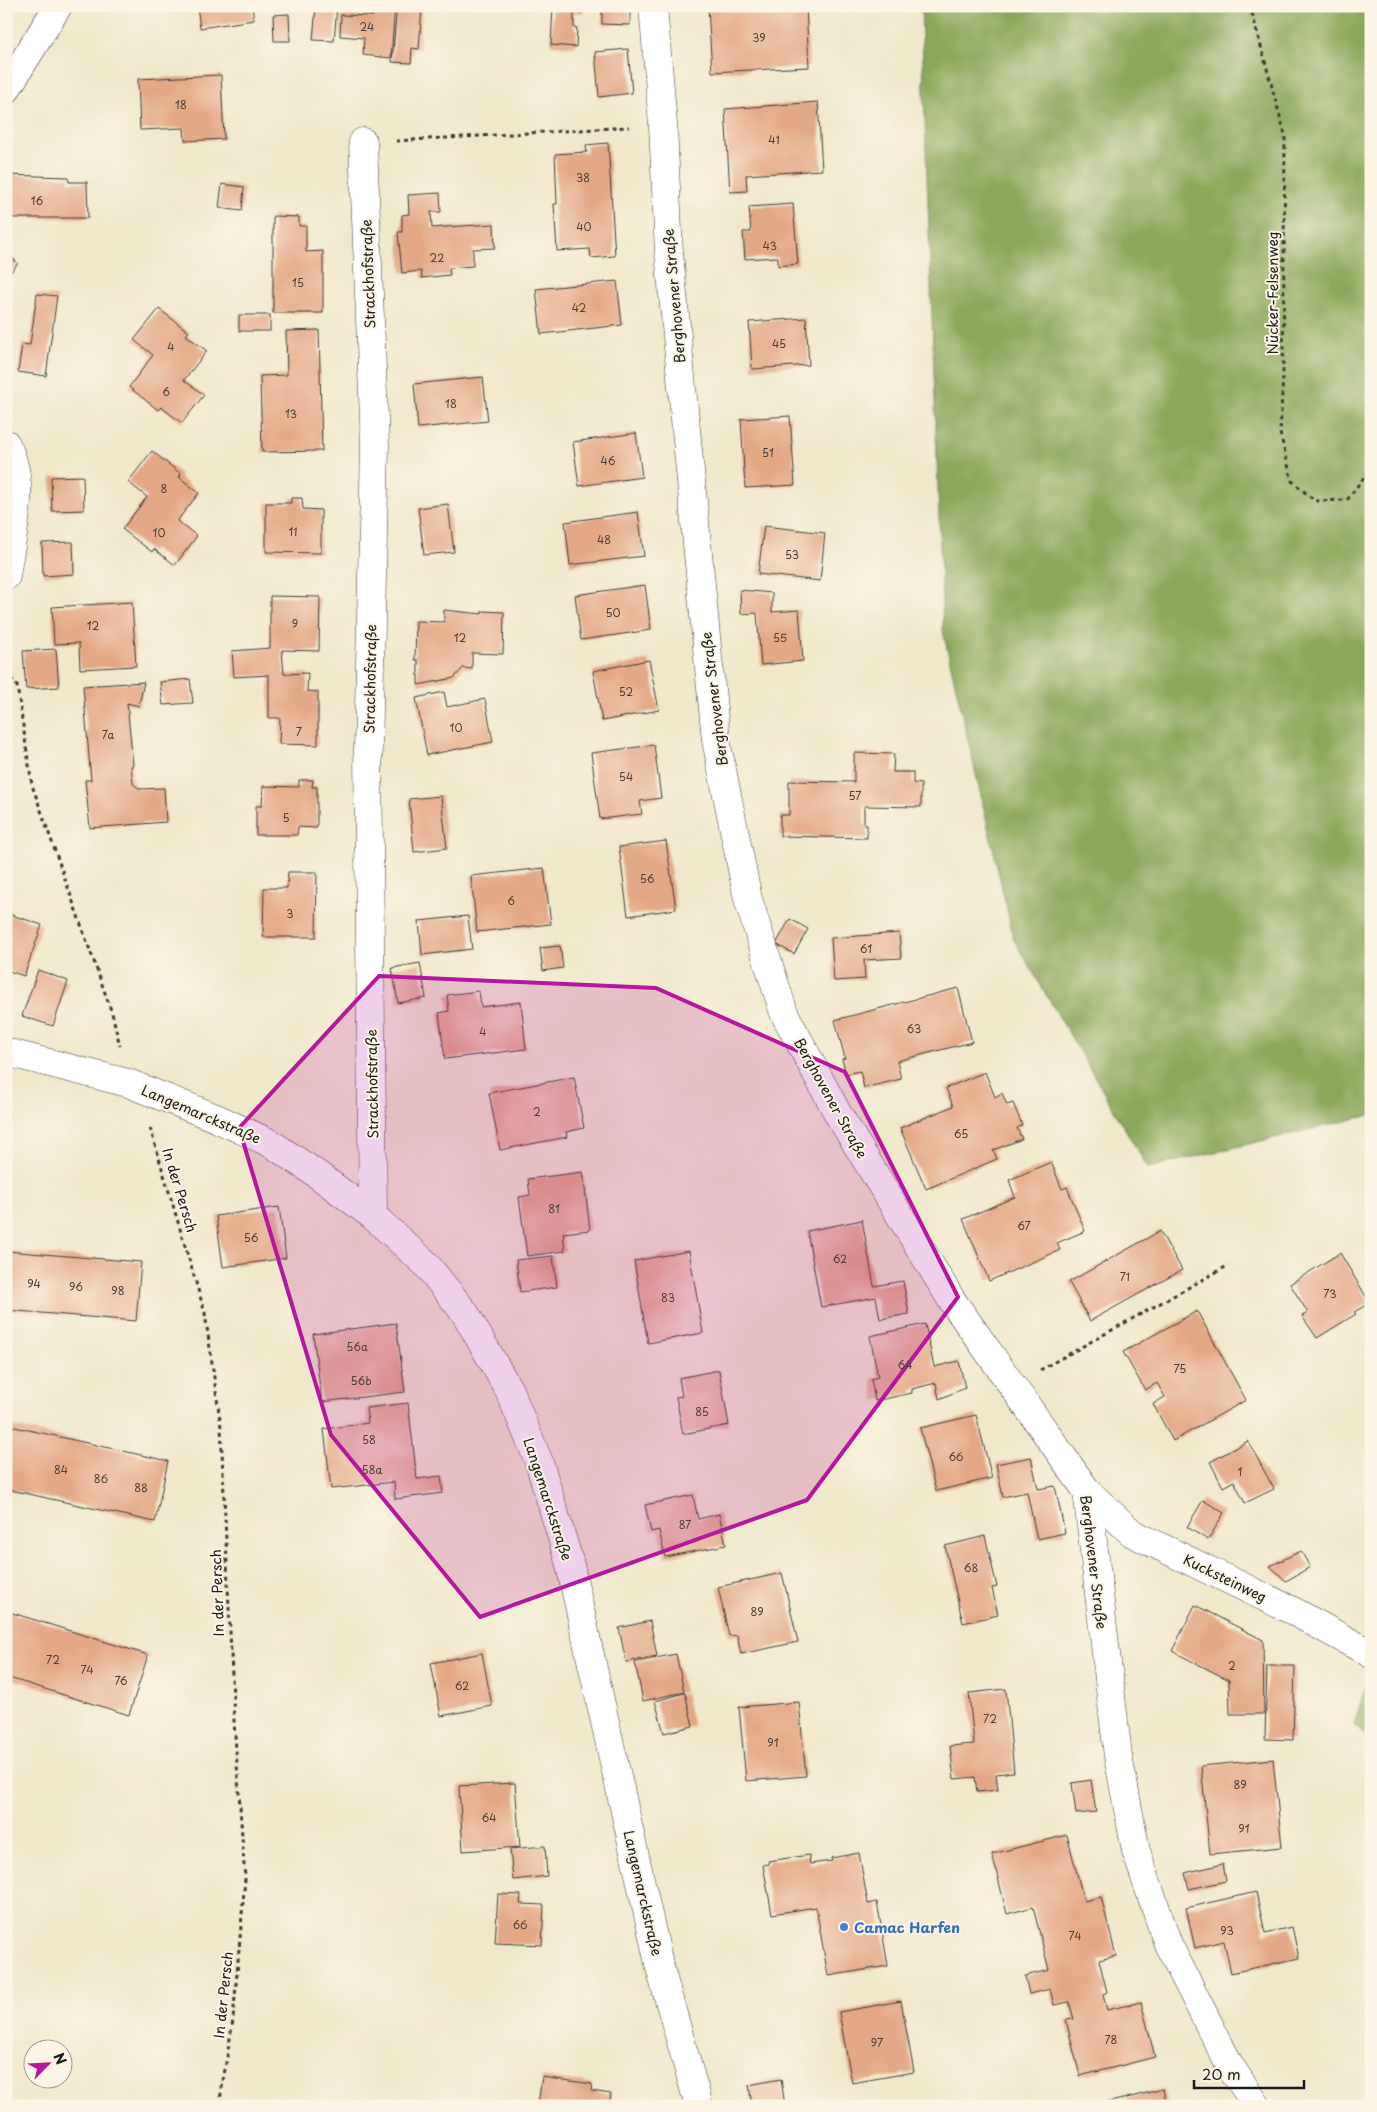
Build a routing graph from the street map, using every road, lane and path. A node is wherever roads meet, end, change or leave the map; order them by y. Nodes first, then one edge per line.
1 (58, 6) edge
2 (653, 6) edge
3 (1250, 6) edge
4 (6, 90) edge
5 (662, 125) junction
6 (363, 142) joint
7 (6, 444) edge
8 (1371, 468) edge
9 (6, 576) edge
10 (6, 672) edge
11 (6, 1052) edge
12 (133, 1085) junction
13 (373, 1216) junction
14 (1230, 1264) dead end
15 (1011, 1386) junction
16 (1087, 1491) junction
17 (1371, 1654) edge
18 (219, 2106) edge
19 (699, 2106) edge
20 (1257, 2106) edge

1 - 4 street
2 - 5 street, Berghovener Straße
3 - 8 path, Nücker-Felsenweg
5 - 6 path
5 - 15 street, Berghovener Straße
6 - 13 street, Strackhofstraße
7 - 9 street
10 - 12 path, In der Persch
11 - 12 street, Langemarckstraße
12 - 13 street, Langemarckstraße
12 - 18 path, In der Persch
13 - 19 street, Langemarckstraße
14 - 15 path
15 - 16 street, Berghovener Straße
16 - 17 street, Kucksteinweg
16 - 20 street, Berghovener Straße

